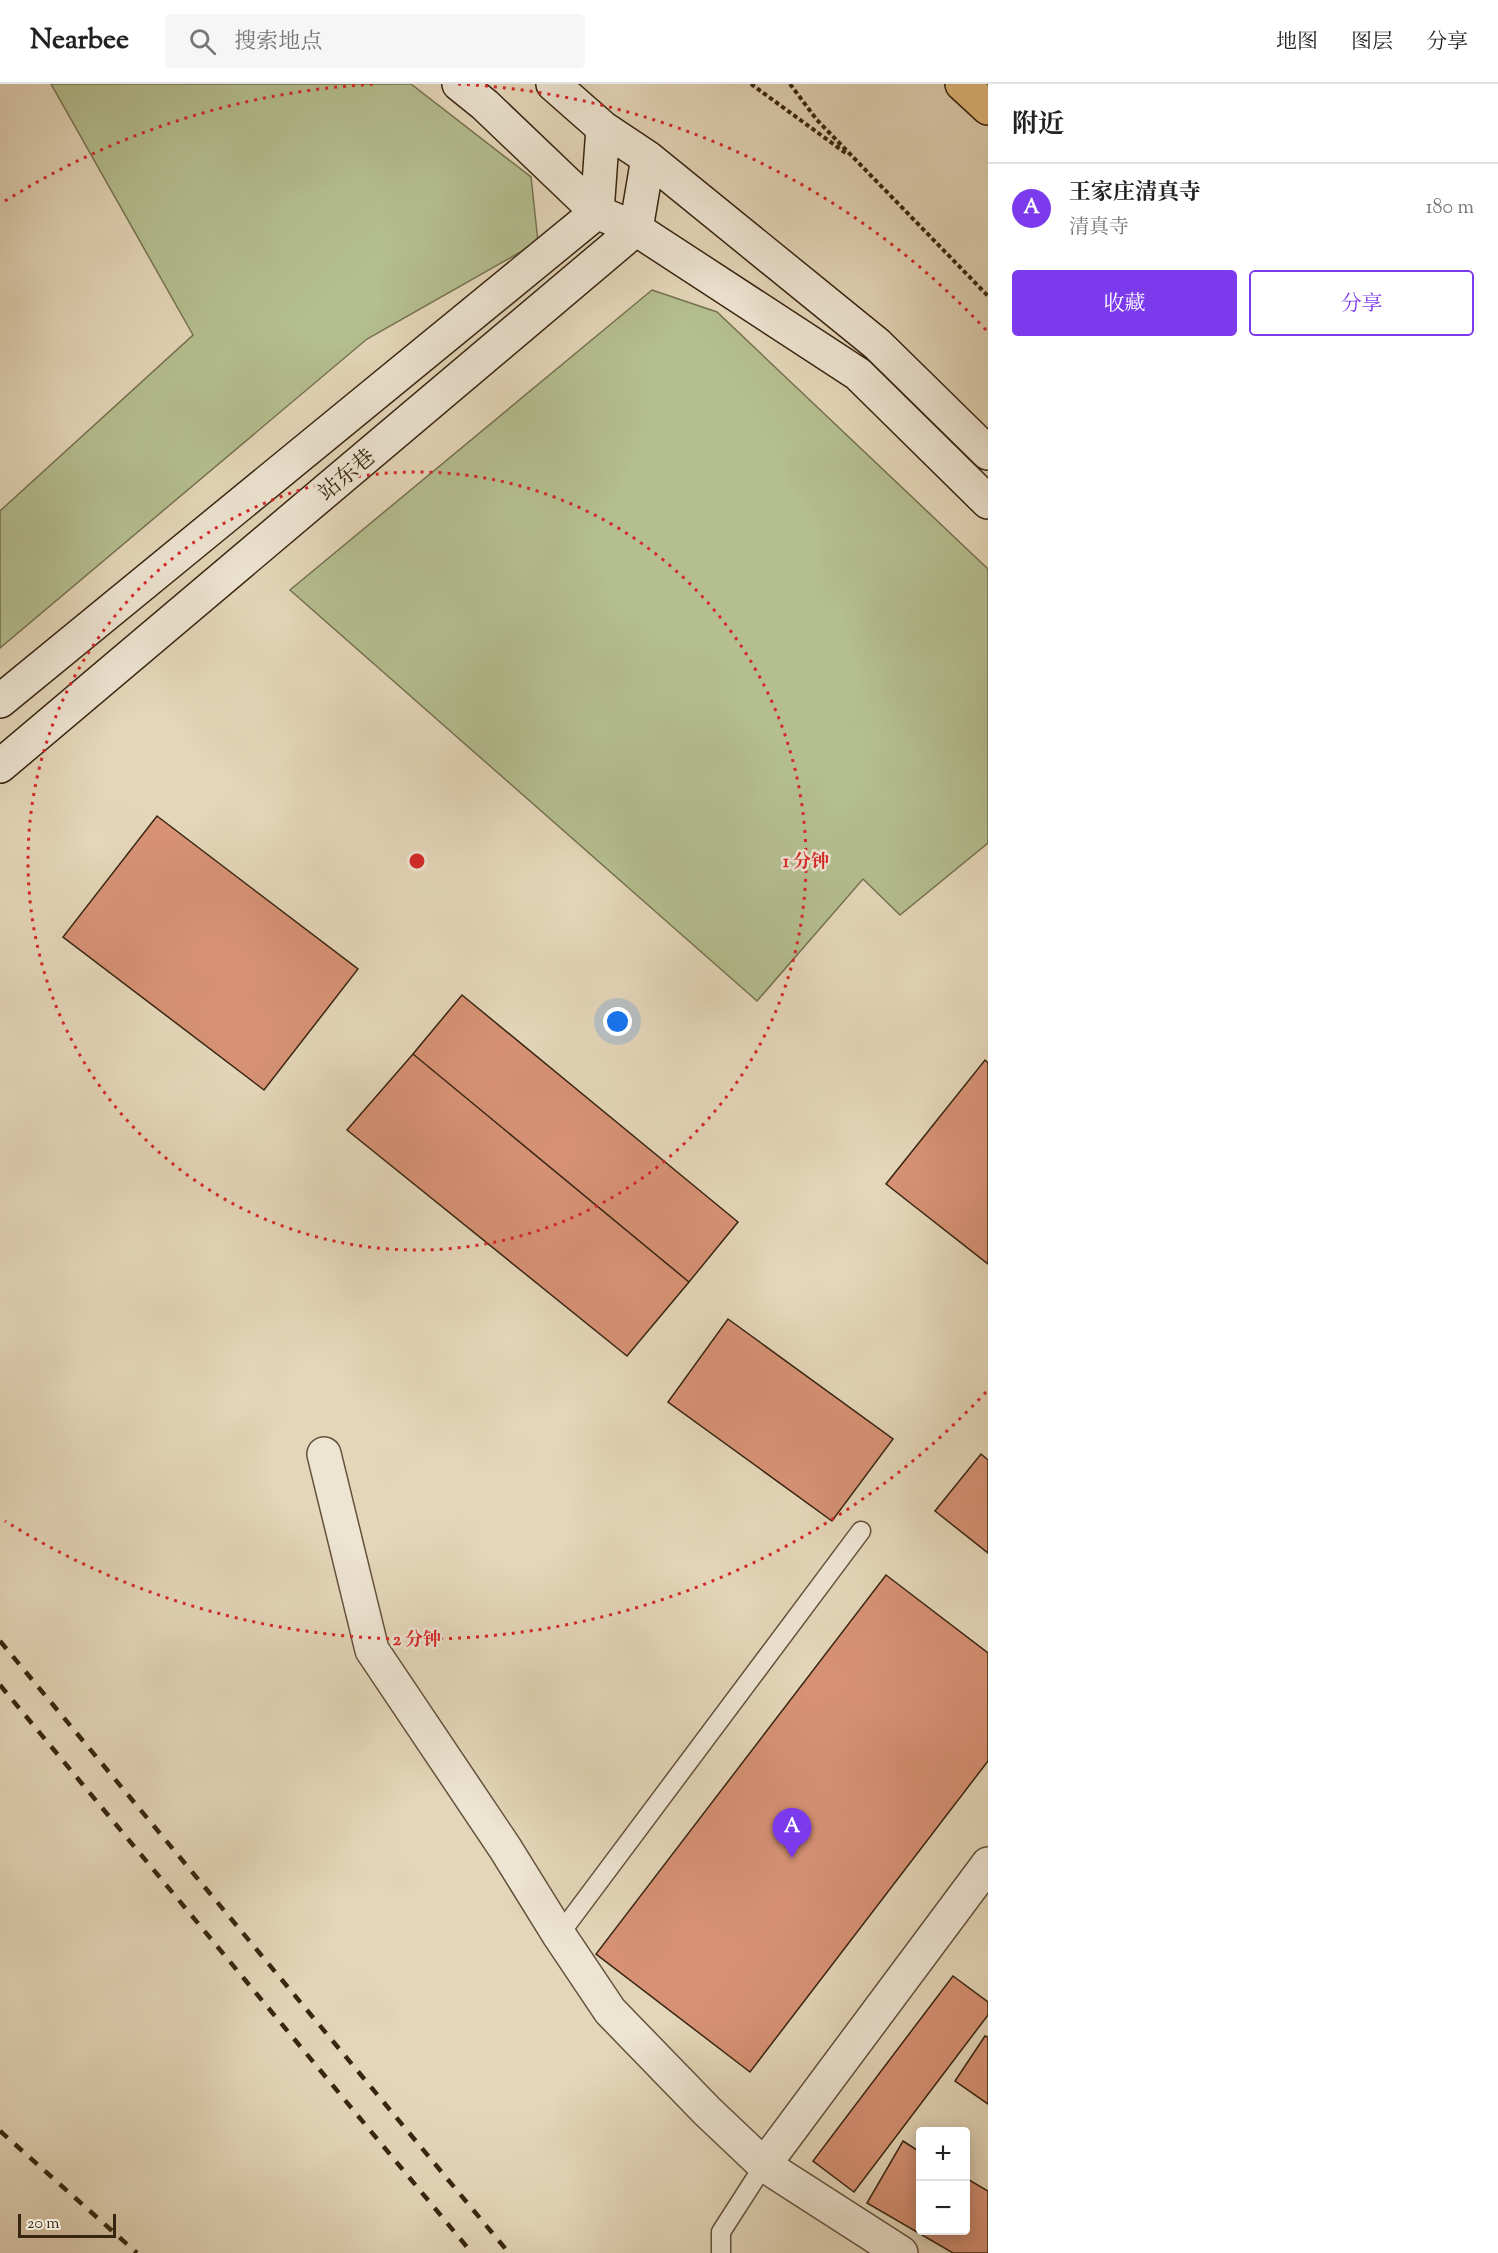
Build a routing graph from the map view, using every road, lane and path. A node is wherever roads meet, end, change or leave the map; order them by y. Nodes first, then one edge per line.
1 (459, 84) edge
2 (553, 84) edge
3 (751, 84) edge
4 (790, 84) edge
5 (962, 84) edge
6 (988, 108) edge
7 (603, 128) junction
8 (648, 158) junction
9 (857, 161) junction
10 (597, 212) junction
11 (636, 230) junction
12 (988, 296) edge
13 (988, 453) edge
14 (988, 502) edge
15 (0, 701) edge
16 (0, 766) edge
17 (324, 1454) dead end
18 (861, 1531) dead end
19 (988, 1864) edge
20 (559, 1935) junction
21 (764, 2165) junction
22 (721, 2253) edge
23 (901, 2253) edge

1 - 10 main road
2 - 7 main road
3 - 9 path
4 - 9 path
5 - 6 highway
7 - 8 main road
7 - 10 main road
8 - 11 main road
8 - 13 main road
9 - 12 path
10 - 11 main road
10 - 15 main road, 站东巷
11 - 14 main road
11 - 16 main road, 站东巷
17 - 20 main road
18 - 20 lane
19 - 21 main road
20 - 21 main road
21 - 22 lane
21 - 23 main road

